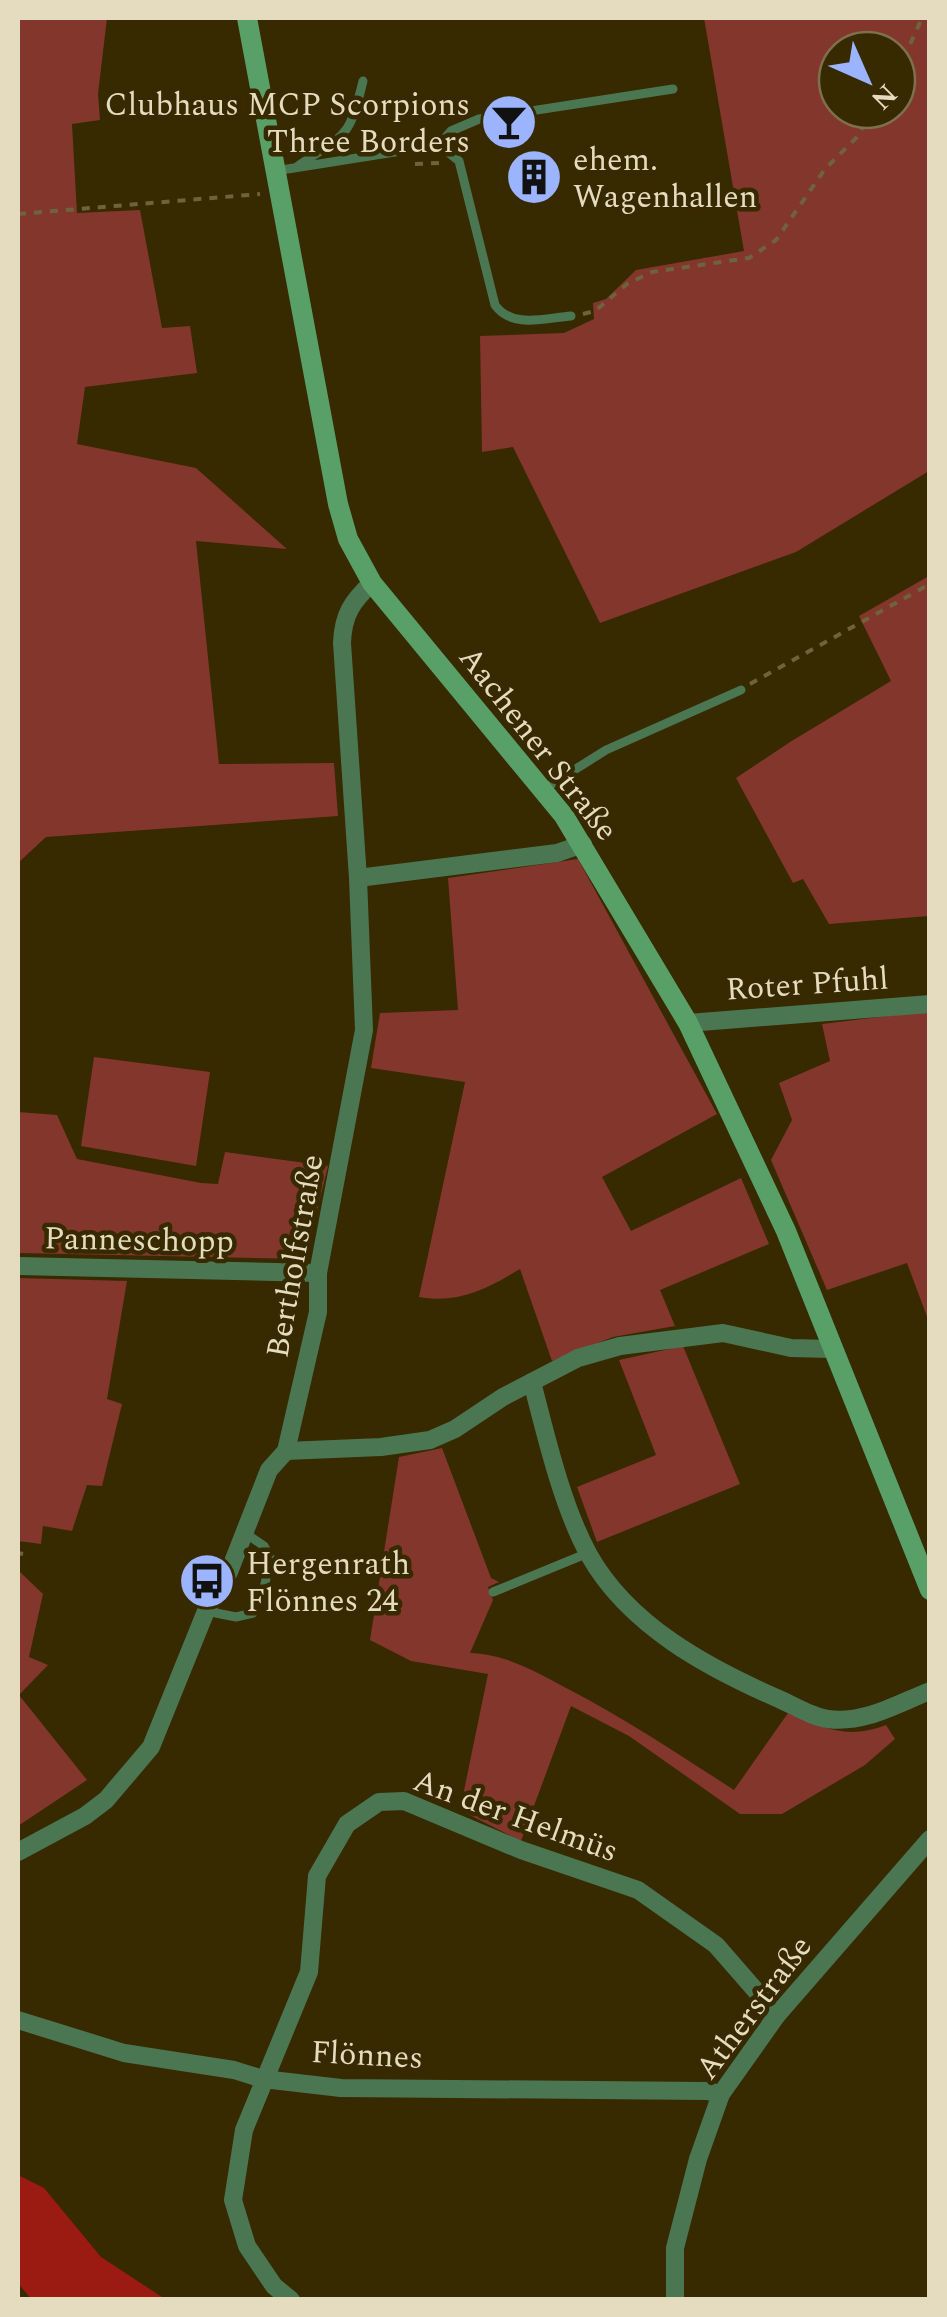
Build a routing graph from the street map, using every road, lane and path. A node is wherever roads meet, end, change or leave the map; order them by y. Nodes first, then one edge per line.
1 (247, 18) edge
2 (362, 81) dead end
3 (672, 89) dead end
4 (861, 130) edge
5 (439, 145) junction
6 (283, 177) junction
7 (18, 214) edge
8 (571, 316) joint
9 (372, 582) junction
10 (930, 584) edge
11 (741, 690) joint
12 (544, 790) junction
13 (583, 844) junction
14 (358, 878) junction
15 (930, 1004) edge
16 (688, 1023) junction
17 (18, 1266) edge
18 (318, 1273) junction
19 (830, 1349) junction
20 (532, 1382) junction
21 (286, 1451) junction
22 (245, 1533) junction
23 (588, 1553) junction
24 (930, 1590) edge
25 (493, 1592) dead end
26 (206, 1611) junction
27 (930, 1691) edge
28 (930, 1839) edge
29 (18, 1852) edge
30 (777, 2015) junction
31 (18, 2020) edge
32 (263, 2079) junction
33 (722, 2094) junction
34 (291, 2300) edge
35 (674, 2300) edge

1 - 6 street, Aachener Straße
2 - 6 lane
3 - 5 lane
4 - 8 path
5 - 6 lane
5 - 8 lane
6 - 7 path
6 - 9 street, Aachener Straße
9 - 12 street, Aachener Straße
9 - 14 street, Bertholfstraße
10 - 11 path
11 - 12 lane
12 - 13 street, Aachener Straße
13 - 14 street
13 - 16 street, Aachener Straße
14 - 18 street, Bertholfstraße
15 - 16 street, Roter Pfuhl
16 - 19 street, Aachener Straße
17 - 18 street, Panneschopp
18 - 21 street, Bertholfstraße
19 - 20 street
19 - 24 street, Aachener Straße
20 - 21 street
20 - 23 street
21 - 22 street, Bertholfstraße
22 - 26 street, Bertholfstraße
22 - 26 lane
23 - 25 lane
23 - 27 street
26 - 29 street, Bertholfstraße
28 - 30 street, Atherstraße
30 - 32 street, An der Helmüs
30 - 33 street, Atherstraße
31 - 32 street, Flönnes
32 - 33 street, Flönnes
32 - 34 street, An der Helmüs
33 - 35 street, Atherstraße

